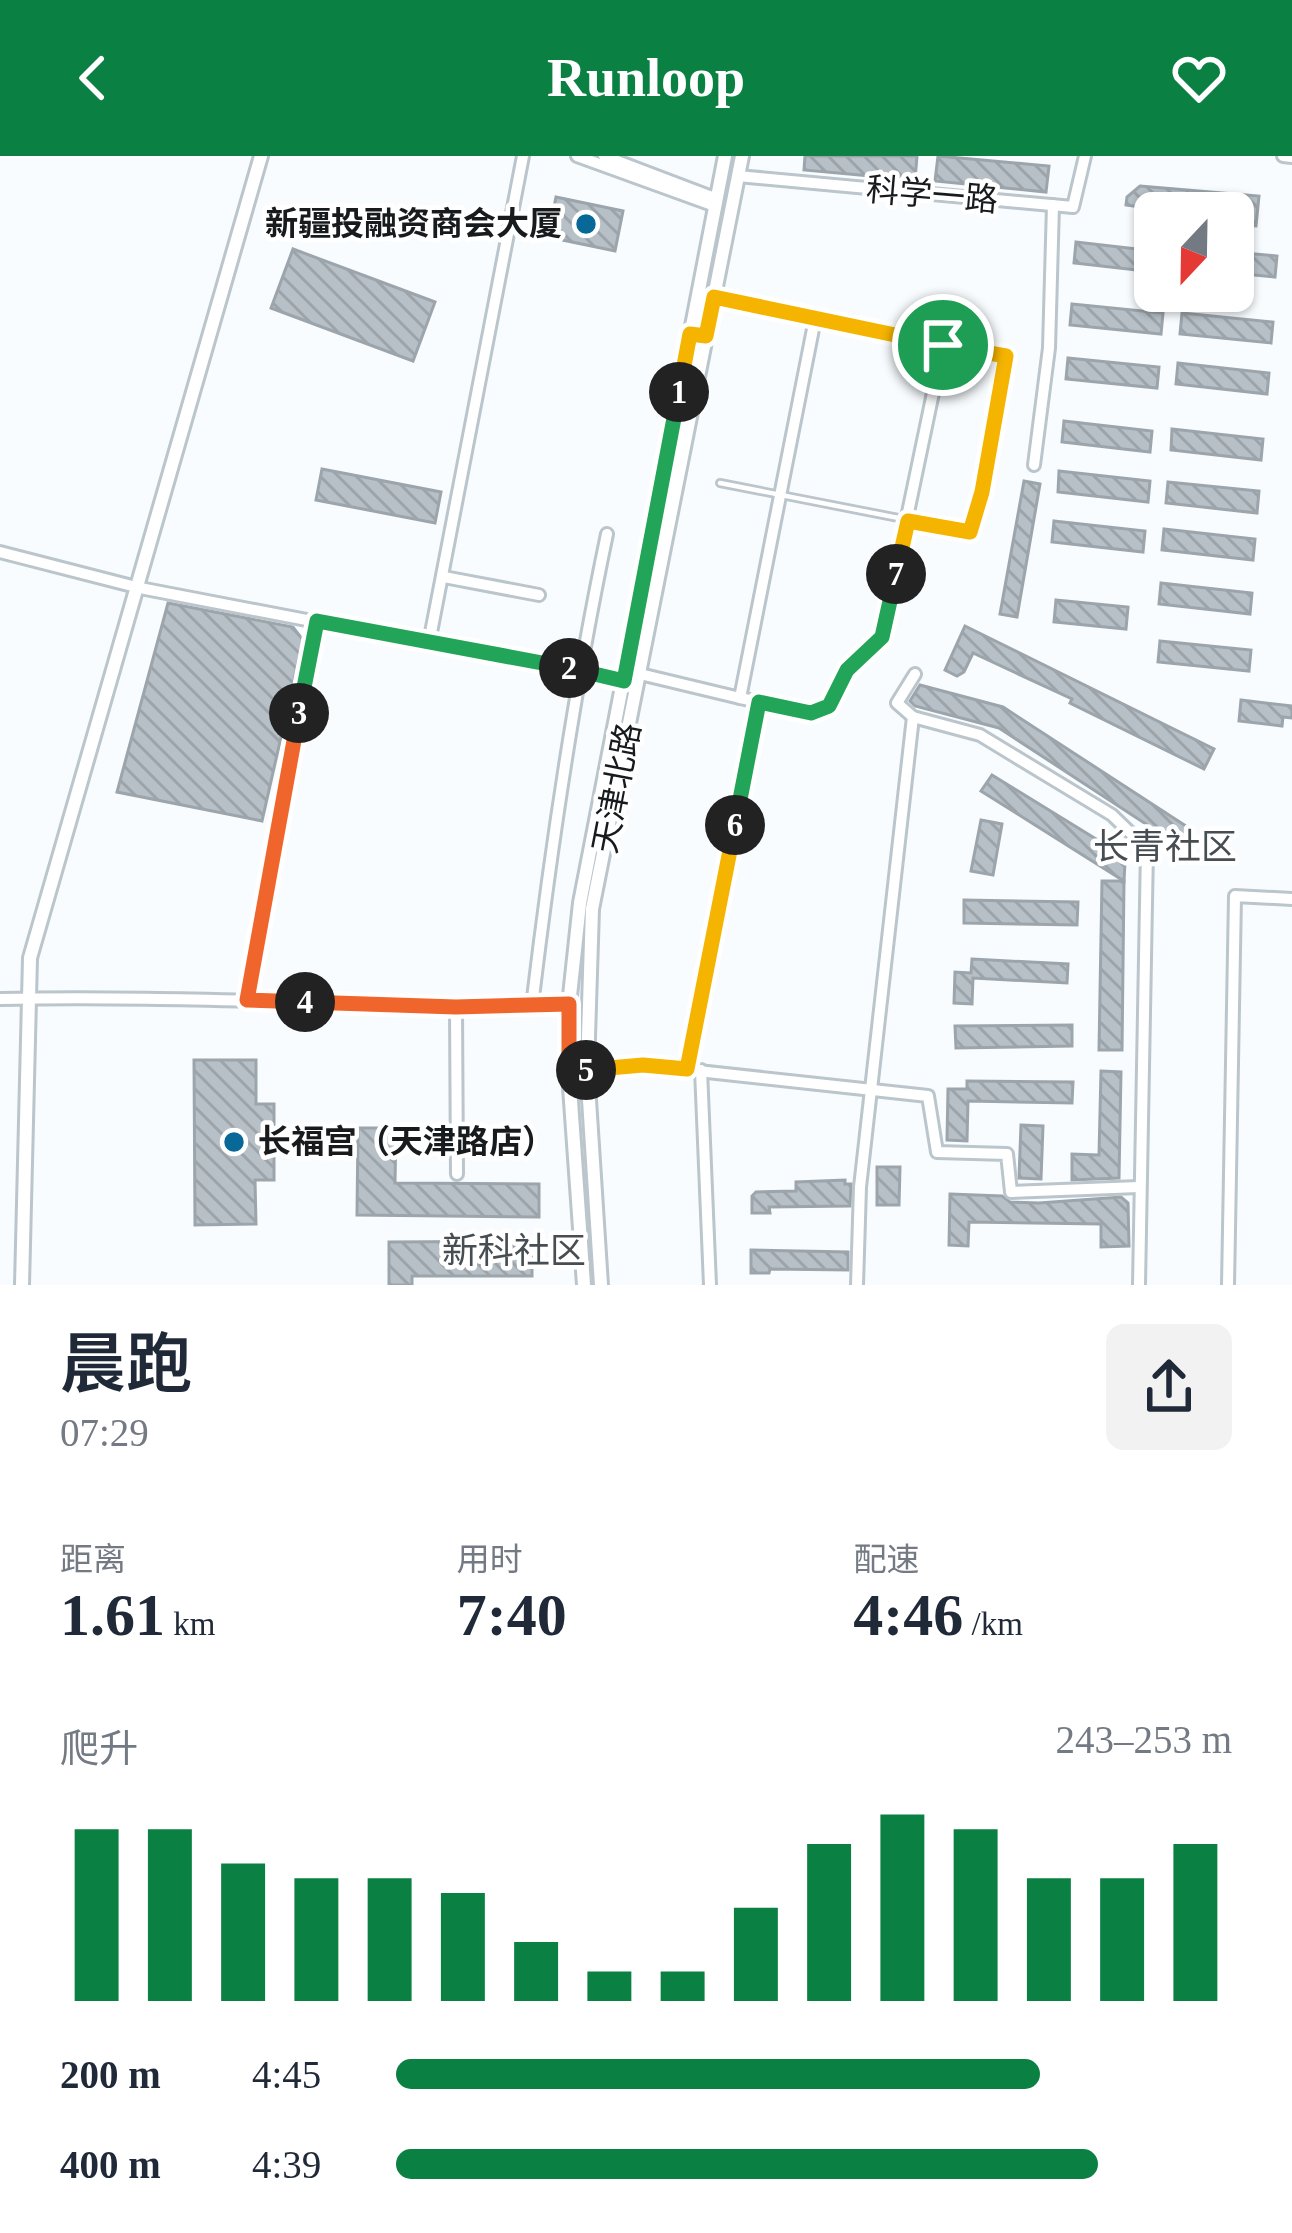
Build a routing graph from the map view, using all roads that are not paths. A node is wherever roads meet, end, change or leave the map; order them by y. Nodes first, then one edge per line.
1 (261, 156) edge
2 (523, 156) edge
3 (577, 156) edge
4 (604, 156) edge
5 (725, 156) edge
6 (742, 156) edge
7 (1084, 156) edge
8 (1283, 156) edge
9 (1292, 157) edge
10 (738, 176) junction
11 (716, 202) junction
12 (1053, 206) junction
13 (714, 297) junction
14 (815, 319) junction
15 (690, 334) junction
16 (706, 336) junction
17 (943, 345) junction
18 (1006, 356) joint
19 (1034, 465) dead end
20 (720, 483) dead end
21 (781, 495) junction
22 (908, 521) junction
23 (607, 534) dead end
24 (0, 552) edge
25 (444, 577) junction
26 (140, 588) junction
27 (539, 595) dead end
28 (317, 621) junction
29 (429, 643) junction
30 (578, 670) junction
31 (640, 674) junction
32 (915, 674) dead end
33 (624, 681) junction
34 (740, 698) junction
35 (759, 702) junction
36 (913, 717) junction
37 (1292, 899) edge
38 (29, 998) junction
39 (0, 999) edge
40 (247, 1000) junction
41 (569, 1004) junction
42 (532, 1006) junction
43 (456, 1007) junction
44 (687, 1069) junction
45 (587, 1070) junction
46 (701, 1070) junction
47 (569, 1073) junction
48 (871, 1089) junction
49 (458, 1174) dead end
50 (1139, 1187) junction
51 (22, 1285) edge
52 (584, 1285) edge
53 (601, 1285) edge
54 (710, 1285) edge
55 (857, 1285) edge
56 (1139, 1285) edge
57 (1228, 1285) edge

1 - 26 street
2 - 25 street
3 - 11 street
4 - 11 street
5 - 11 street
6 - 10 street, 天津北路
7 - 12 street
8 - 9 street
10 - 12 street, 科学一路
10 - 13 street, 天津北路
11 - 15 street
12 - 19 street
13 - 14 street
13 - 16 street, 天津北路
14 - 17 street
14 - 21 street
15 - 16 street
15 - 33 street
16 - 31 street, 天津北路
17 - 18 street
17 - 22 street
18 - 22 lane
20 - 21 lane
21 - 22 lane
21 - 34 street
22 - 35 street
23 - 30 street
24 - 26 street
25 - 27 street
25 - 29 street
26 - 28 street
26 - 38 street
28 - 29 street
28 - 40 street
29 - 30 street
30 - 33 street
30 - 42 street
31 - 34 street
31 - 45 street, 天津北路
32 - 36 street
33 - 41 street
34 - 35 street
35 - 44 lane
36 - 48 street
36 - 50 street
37 - 57 street
38 - 39 street
38 - 40 street
38 - 51 street
40 - 43 street
41 - 42 street
41 - 47 street
42 - 43 street
43 - 49 street
44 - 45 street
44 - 46 street
45 - 47 street
45 - 53 street, 天津北路
46 - 48 street
46 - 54 street
47 - 52 street
48 - 50 street
48 - 55 street
50 - 56 street

